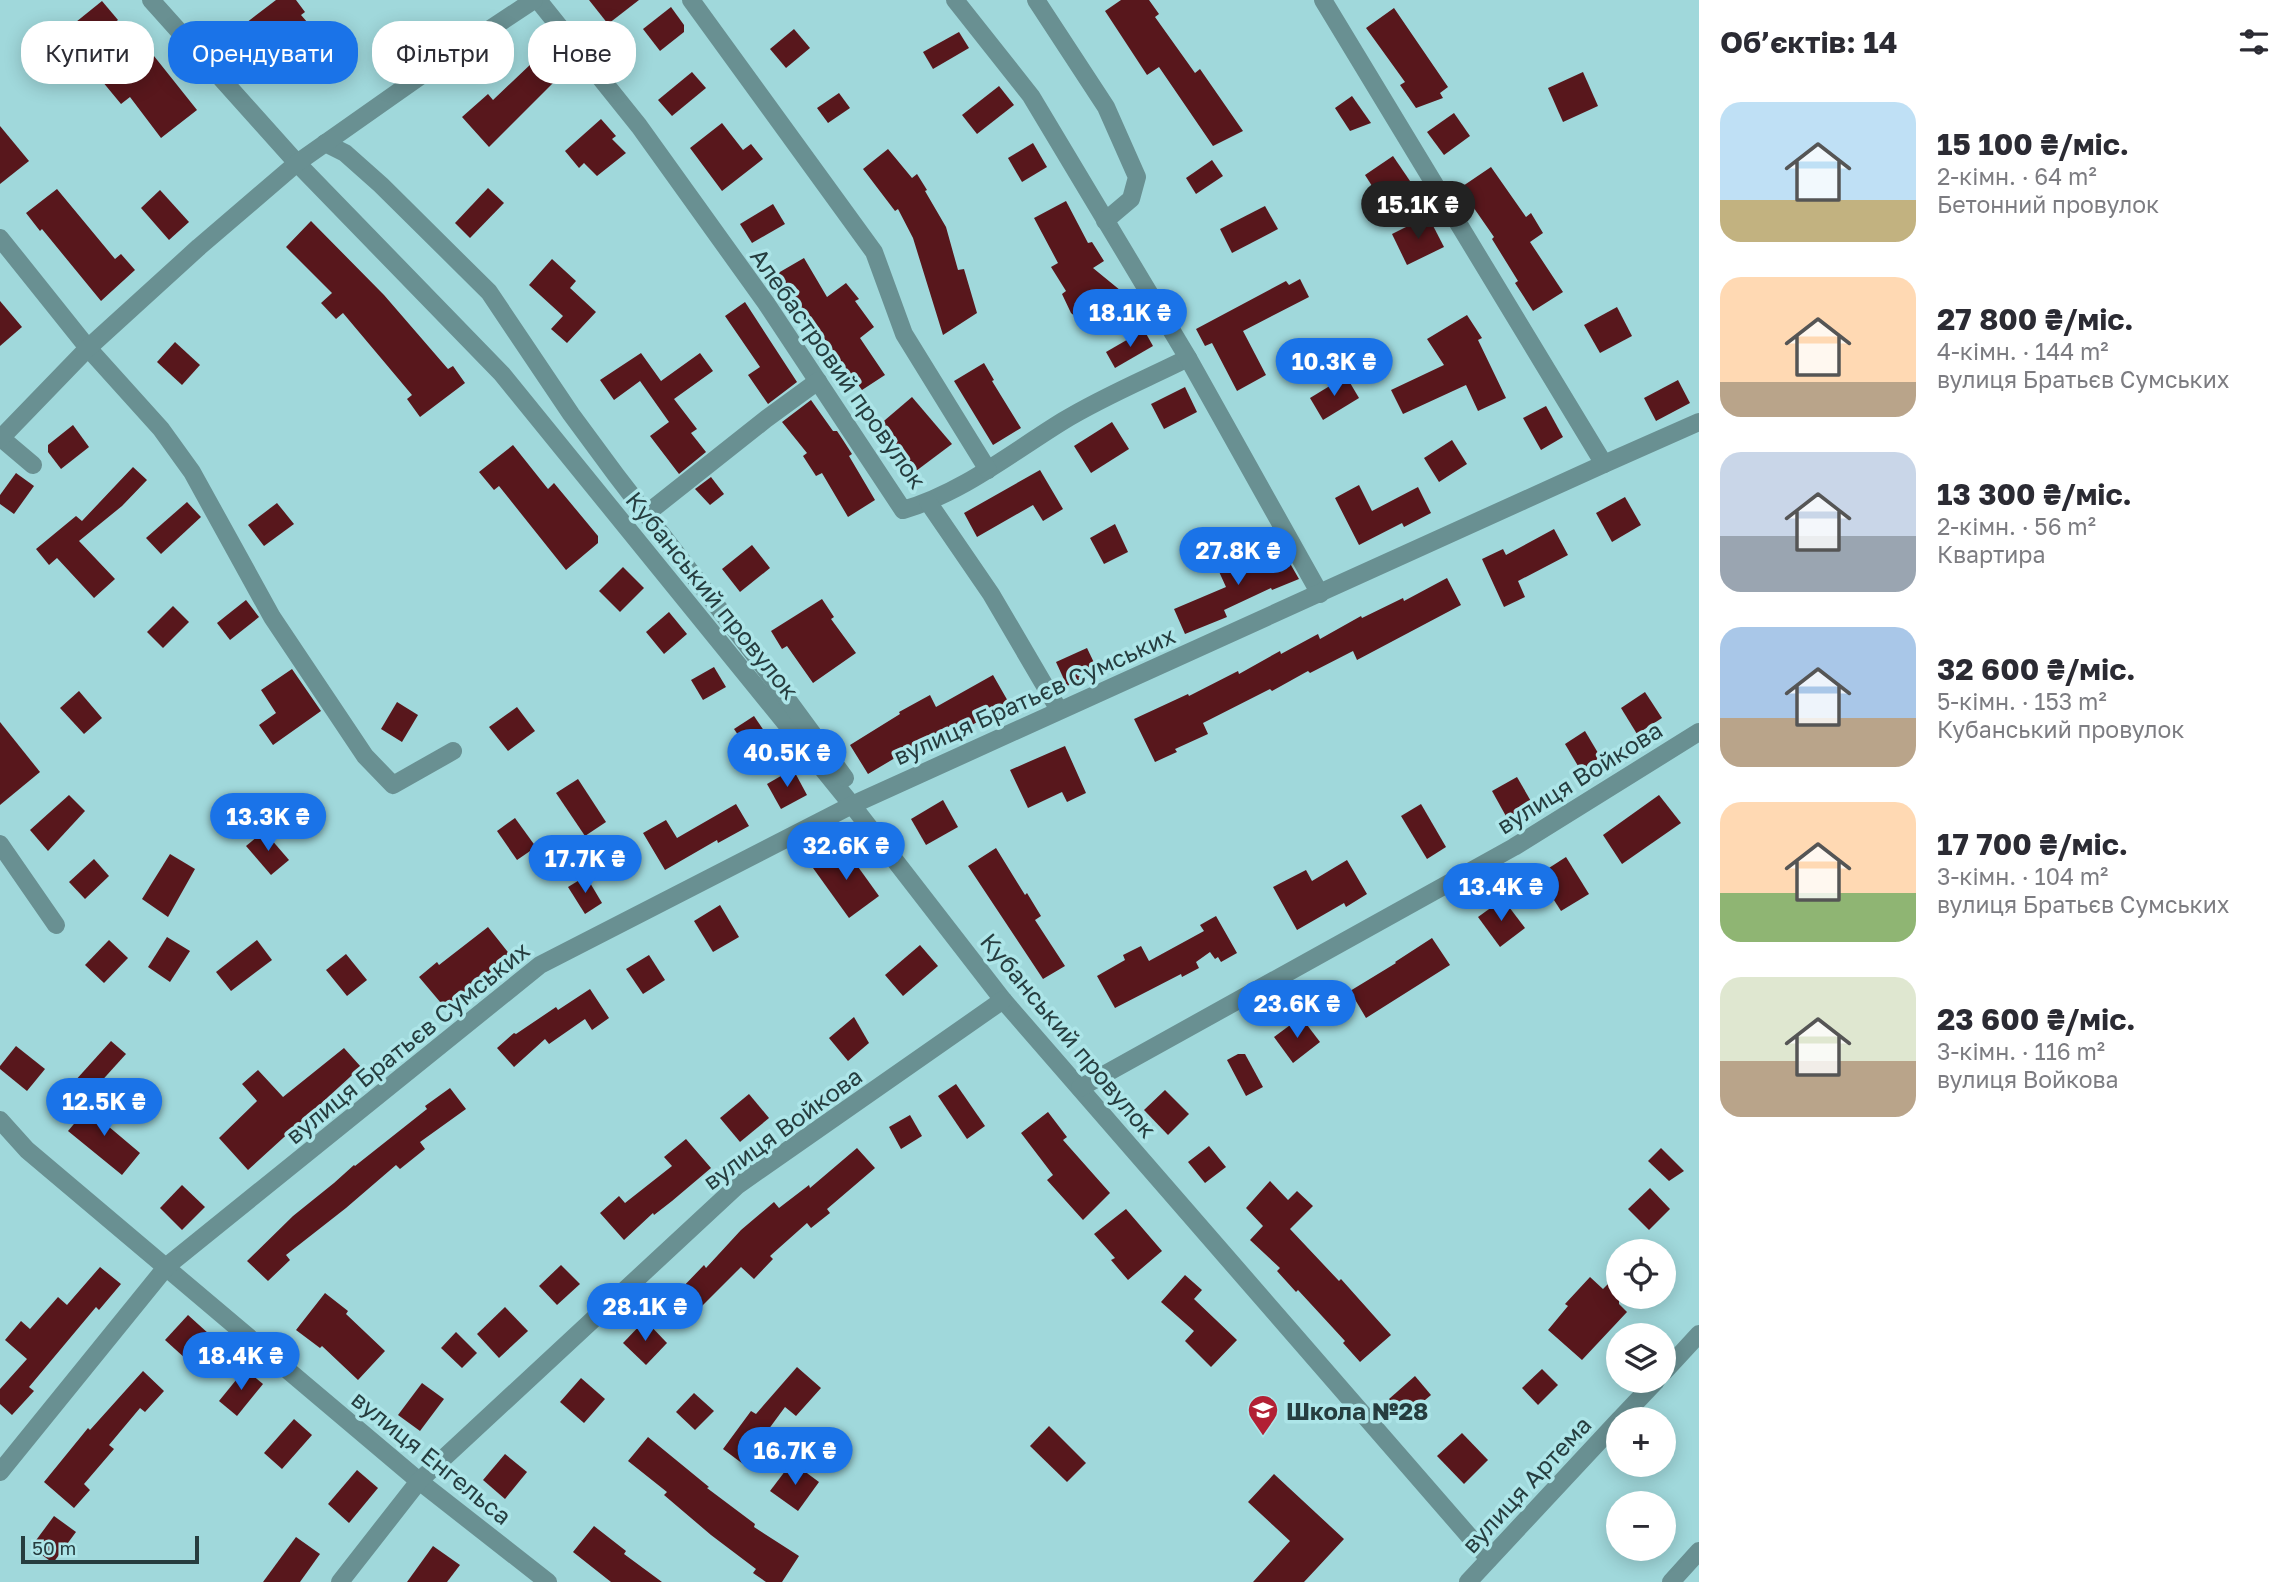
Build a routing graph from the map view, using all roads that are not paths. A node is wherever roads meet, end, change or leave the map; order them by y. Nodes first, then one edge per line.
1 (151, 0) edge
2 (536, 0) edge
3 (691, 0) edge
4 (955, 0) edge
5 (1036, 0) edge
6 (1323, 0) edge
7 (325, 143) junction
8 (297, 163) junction
9 (1105, 221) junction
10 (0, 238) edge
11 (88, 348) junction
12 (1188, 358) junction
13 (818, 381) junction
14 (1699, 422) edge
15 (0, 439) edge
16 (1604, 464) junction
17 (33, 465) dead end
18 (988, 470) junction
19 (928, 502) junction
20 (646, 514) junction
21 (1320, 594) junction
22 (1059, 710) junction
23 (1699, 732) edge
24 (453, 751) dead end
25 (857, 803) junction
26 (0, 844) edge
27 (56, 925) dead end
28 (1003, 1000) junction
29 (1080, 1088) junction
30 (0, 1120) edge
31 (167, 1266) junction
32 (1699, 1336) edge
33 (1676, 1360) edge
34 (1645, 1393) edge
35 (1631, 1407) edge
36 (1606, 1434) edge
37 (0, 1472) edge
38 (419, 1481) junction
39 (1699, 1551) edge
40 (1489, 1559) junction
41 (340, 1582) edge
42 (548, 1582) edge
43 (1468, 1582) edge
44 (1671, 1582) edge

1 - 8 street, Кубанський провулок
2 - 7 street
2 - 13 street, Алебастровий провулок
3 - 18 street
4 - 9 street
5 - 9 street
6 - 16 street
7 - 8 street
7 - 20 street
8 - 11 street
8 - 25 street, Кубанський провулок
9 - 12 street
10 - 11 street
11 - 15 street
11 - 24 street
12 - 18 street, Алебастровий провулок
12 - 21 street
13 - 19 street, Алебастровий провулок
13 - 20 street
14 - 16 street, вулиця Братьєв Сумських
15 - 17 street
16 - 21 street, вулиця Братьєв Сумських
18 - 19 street, Алебастровий провулок
19 - 22 street
20 - 25 street
21 - 22 street, вулиця Братьєв Сумських
22 - 25 street, вулиця Братьєв Сумських
23 - 29 street, вулиця Войкова
25 - 28 street, Кубанський провулок
25 - 31 street, вулиця Братьєв Сумських
26 - 27 street
28 - 29 street, Кубанський провулок
28 - 38 street, вулиця Войкова
29 - 40 street, Кубанський провулок
30 - 31 street, вулиця Енгельса
31 - 37 street, вулиця Братьєв Сумських
31 - 38 street, вулиця Енгельса
32 - 33 street
34 - 35 street, вулиця Артема
36 - 40 street, вулиця Артема
38 - 41 street, вулиця Войкова
38 - 42 street, вулиця Енгельса
39 - 44 street
40 - 43 street, вулиця Артема

